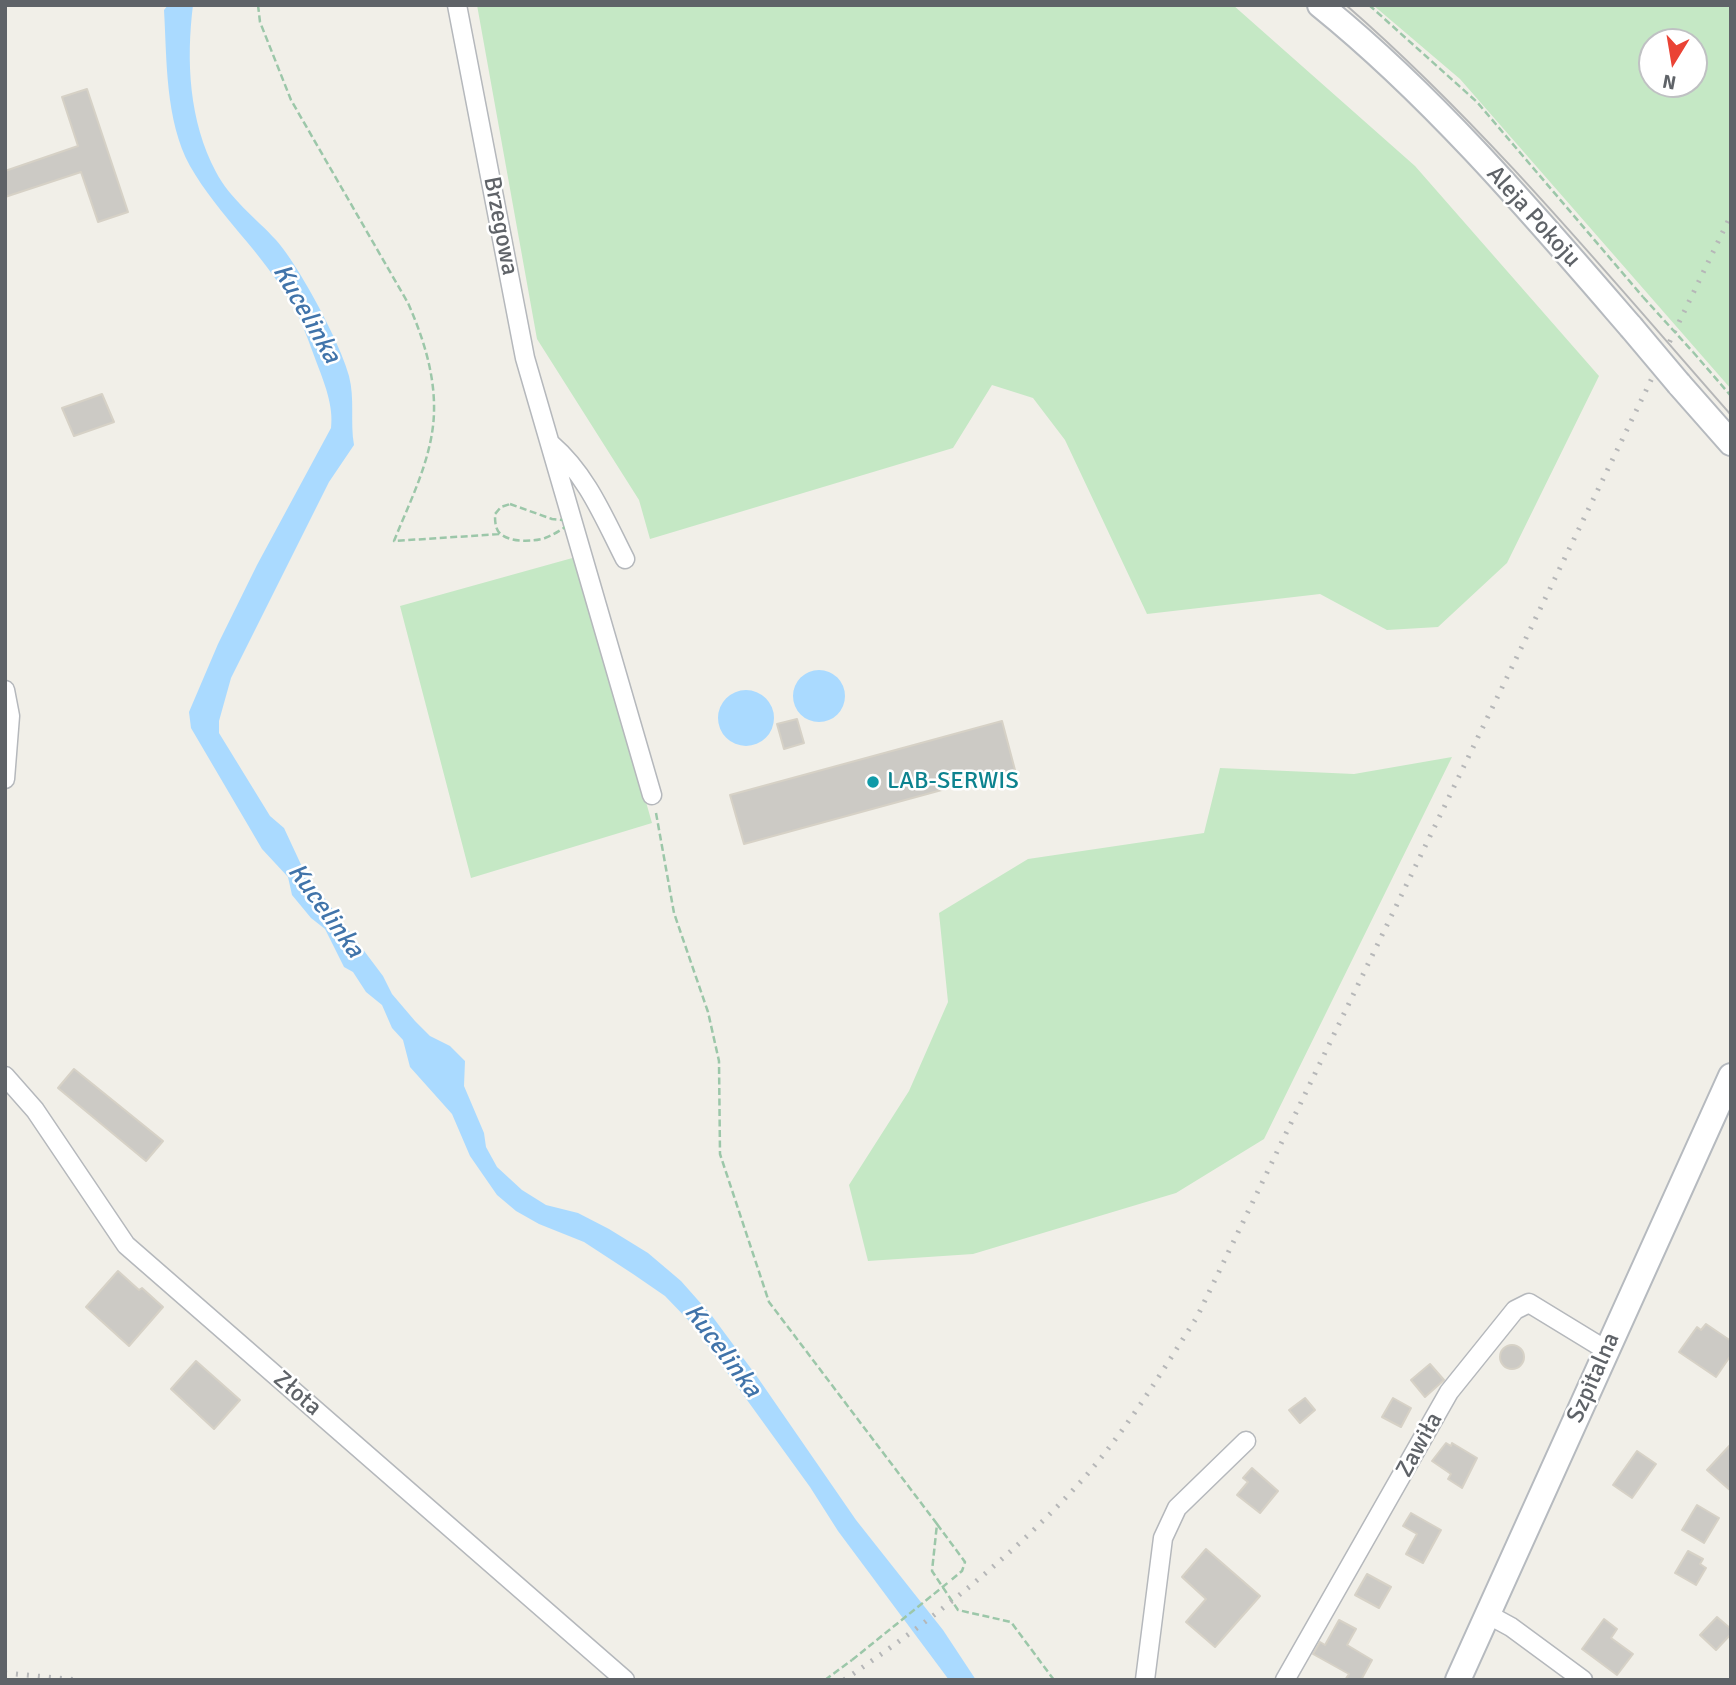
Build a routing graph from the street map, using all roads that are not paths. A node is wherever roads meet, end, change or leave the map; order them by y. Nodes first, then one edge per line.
1 (457, 5) edge
2 (1320, 5) edge
3 (1731, 443) edge
4 (551, 444) junction
5 (625, 559) dead end
6 (5, 690) edge
7 (5, 779) edge
8 (652, 795) road end
9 (5, 1076) edge
10 (1731, 1076) edge
11 (1606, 1350) junction
12 (1246, 1441) dead end
13 (1489, 1615) junction
14 (625, 1680) edge
15 (1144, 1680) edge
16 (1285, 1680) edge
17 (1458, 1680) edge
18 (1583, 1680) edge

1 - 4 street, Brzegowa
2 - 3 street, Aleja Pokoju, bridge
4 - 5 street, Brzegowa
4 - 8 street, Brzegowa
6 - 7 street
9 - 14 street, Złota
10 - 11 street, Szpitalna
11 - 13 street, Szpitalna
11 - 16 street, Zawiła
12 - 15 street
13 - 17 street, Szpitalna
13 - 18 street

